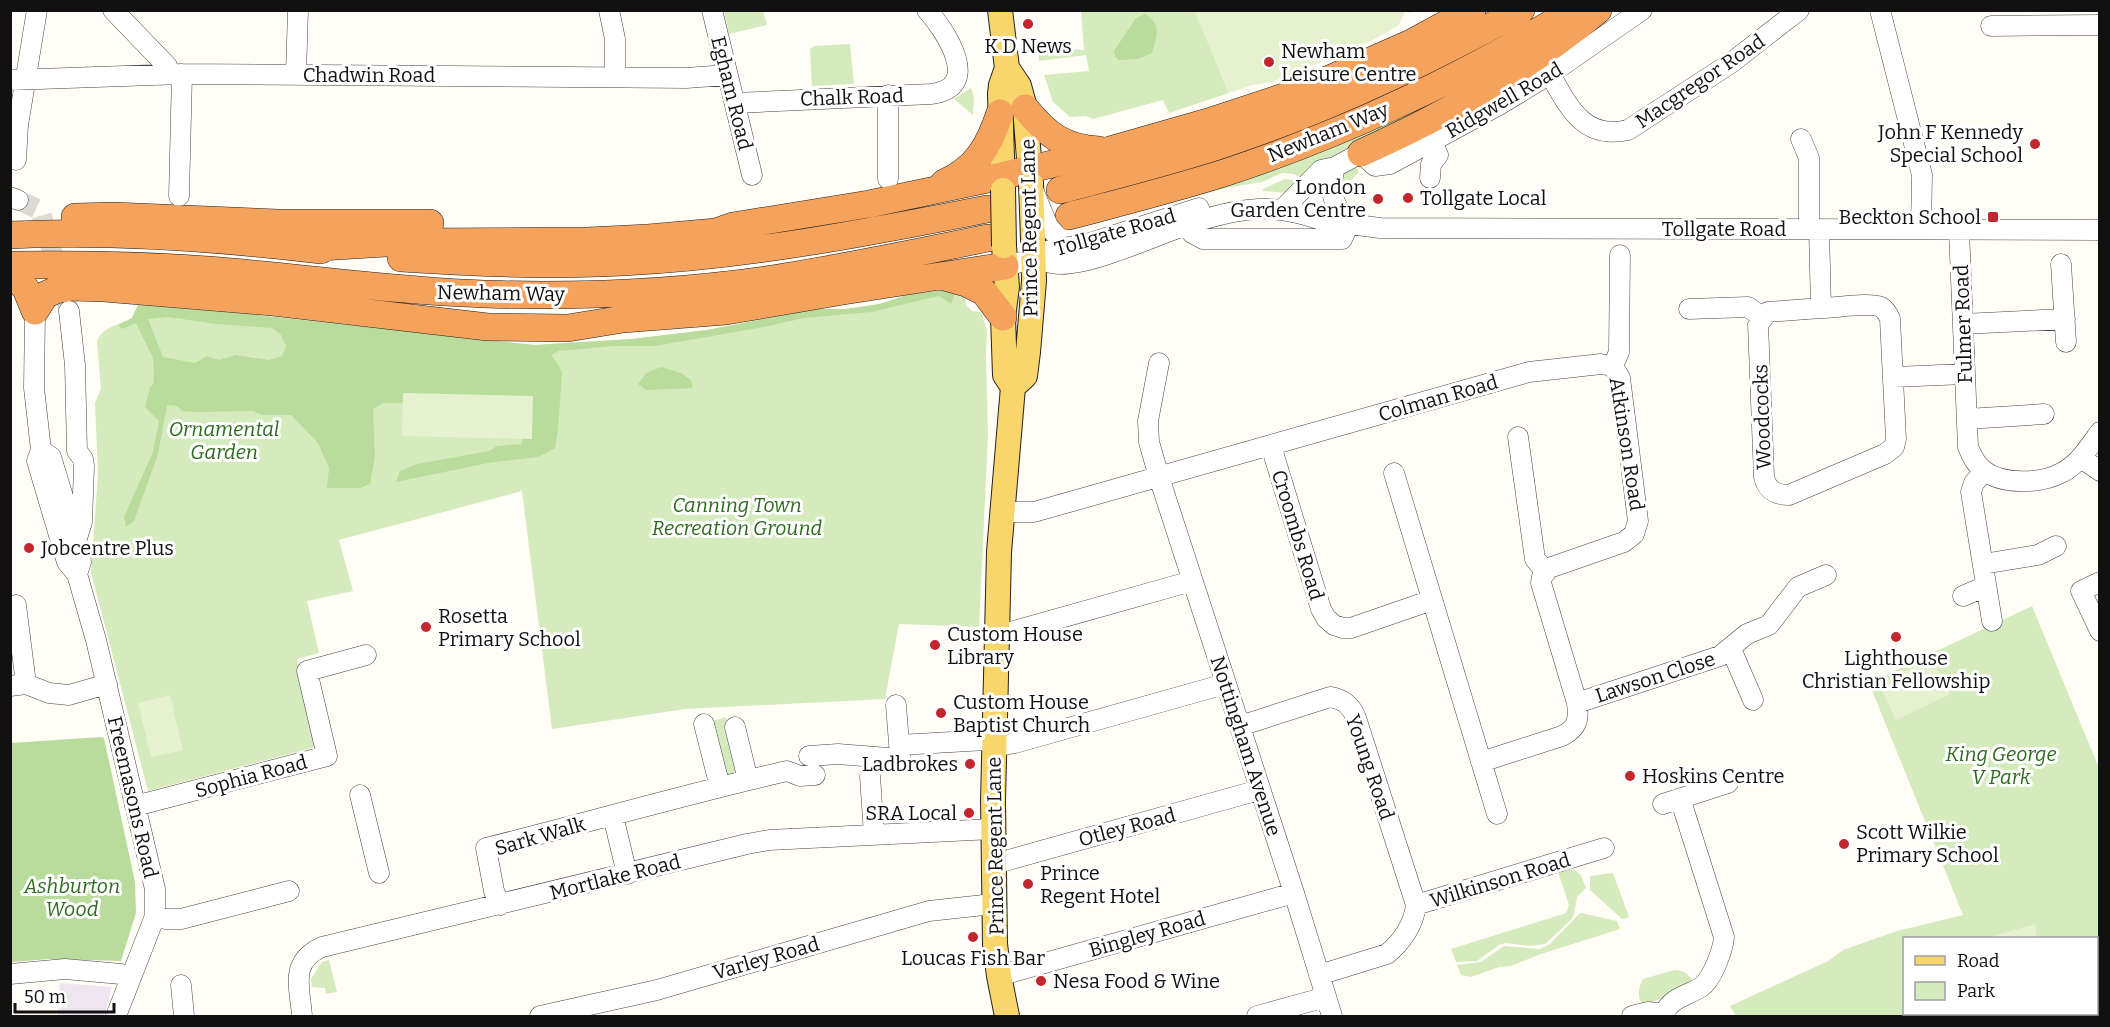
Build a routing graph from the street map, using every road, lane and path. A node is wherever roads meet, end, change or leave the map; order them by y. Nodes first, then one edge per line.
1 (38, 10) edge
2 (113, 10) edge
3 (298, 10) edge
4 (609, 10) edge
5 (712, 10) edge
6 (927, 10) edge
7 (1000, 10) edge
8 (1472, 10) edge
9 (1521, 10) edge
10 (1574, 10) edge
11 (1598, 10) edge
12 (1642, 10) edge
13 (1799, 10) edge
14 (1880, 10) edge
15 (2058, 18) edge
16 (2001, 21) edge
17 (2100, 25) edge
18 (175, 74) junction
19 (296, 74) junction
20 (727, 75) junction
21 (1550, 75) junction
22 (615, 77) junction
23 (18, 80) edge
24 (888, 95) junction
25 (735, 103) junction
26 (1013, 111) junction
27 (1801, 139) dead end
28 (1432, 142) junction
29 (1110, 150) junction
30 (1361, 153) junction
31 (16, 160) dead end
32 (1335, 167) junction
33 (752, 175) dead end
34 (888, 178) dead end
35 (1430, 178) dead end
36 (1030, 179) junction
37 (1060, 190) dead end
38 (997, 191) junction
39 (921, 193) junction
40 (179, 195) dead end
41 (13, 205) edge
42 (1287, 205) junction
43 (1346, 221) junction
44 (1186, 225) junction
45 (733, 226) junction
46 (1814, 229) junction
47 (1921, 229) junction
48 (1959, 230) junction
49 (2100, 230) edge
50 (10, 235) edge
51 (1048, 237) junction
52 (1081, 244) junction
53 (304, 248) junction
54 (999, 250) junction
55 (1620, 255) dead end
56 (2061, 264) dead end
57 (10, 265) edge
58 (10, 271) edge
59 (942, 277) junction
60 (414, 290) junction
61 (1821, 308) junction
62 (1689, 309) dead end
63 (35, 311) junction
64 (69, 311) tunnel mouth
65 (1003, 317) junction
66 (1762, 317) junction
67 (2064, 319) junction
68 (623, 320) junction
69 (1963, 324) junction
70 (2066, 342) dead end
71 (1159, 363) dead end
72 (1613, 366) junction
73 (1965, 374) junction
74 (1894, 377) junction
75 (1013, 387) junction
76 (2044, 414) dead end
77 (1967, 419) junction
78 (2100, 432) edge
79 (1518, 437) dead end
80 (1271, 446) junction
81 (41, 450) junction
82 (77, 451) junction
83 (2081, 458) junction
84 (1983, 471) junction
85 (2100, 471) edge
86 (1394, 473) dead end
87 (1159, 477) junction
88 (63, 495) junction
89 (1002, 512) junction
90 (55, 518) junction
91 (77, 538) junction
92 (2056, 546) dead end
93 (1983, 564) junction
94 (1545, 571) junction
95 (77, 574) junction
96 (1826, 575) dead end
97 (1192, 581) junction
98 (2100, 582) edge
99 (1986, 586) junction
100 (1963, 596) dead end
101 (1432, 600) junction
102 (16, 605) dead end
103 (1992, 621) dead end
104 (2100, 631) edge
105 (996, 633) junction
106 (1731, 649) junction
107 (366, 655) dead end
108 (107, 684) junction
109 (1225, 684) junction
110 (18, 685) edge
111 (1753, 700) dead end
112 (1577, 703) junction
113 (896, 705) dead end
114 (704, 724) dead end
115 (1240, 726) junction
116 (735, 727) dead end
117 (994, 742) junction
118 (900, 757) junction
119 (1481, 762) junction
120 (870, 776) dead end
121 (748, 780) junction
122 (1728, 783) dead end
123 (720, 787) junction
124 (1259, 790) junction
125 (360, 795) dead end
126 (135, 806) junction
127 (1497, 814) dead end
128 (613, 816) junction
129 (993, 829) junction
130 (874, 835) junction
131 (1604, 848) dead end
132 (994, 861) junction
133 (379, 873) dead end
134 (627, 874) junction
135 (288, 891) dead end
136 (1294, 893) junction
137 (993, 904) junction
138 (500, 905) junction
139 (1416, 905) junction
140 (155, 916) junction
141 (10, 974) edge
142 (1319, 975) junction
143 (999, 976) junction
144 (130, 977) junction
145 (181, 985) dead end
146 (1326, 997) junction
147 (1664, 1015) edge
148 (116, 1017) edge
149 (183, 1017) edge
150 (302, 1017) edge
151 (540, 1017) edge
152 (1007, 1017) edge
153 (1257, 1017) edge
154 (1332, 1017) edge
155 (1632, 1017) edge

1 - 23 street
2 - 18 street
3 - 19 street
4 - 22 street
5 - 20 street, Egham Road
6 - 24 street, Chalk Road
7 - 26 main road, Prince Regent Lane
8 - 29 highway
9 - 37 highway, Newham Way
10 - 51 highway, Newham Way
11 - 30 highway
12 - 21 street, Ridgwell Road
13 - 21 street, Macgregor Road
14 - 47 street
15 - 16 street
15 - 17 street
18 - 19 street, Chadwin Road
18 - 23 street, Chadwin Road
18 - 40 street
19 - 22 street, Chadwin Road
20 - 22 street, Chadwin Road
20 - 25 street, Egham Road
21 - 28 street, Ridgwell Road
23 - 31 street
24 - 25 street, Chalk Road
24 - 34 street
25 - 33 street, Egham Road
26 - 29 highway
26 - 36 main road, Prince Regent Lane
26 - 38 main road, Prince Regent Lane
26 - 39 highway
27 - 46 street
28 - 30 street, Ridgwell Road
28 - 35 street
29 - 36 highway
30 - 32 street
32 - 42 street
32 - 43 street
36 - 38 highway
36 - 51 main road, Prince Regent Lane, bridge
38 - 39 highway
38 - 53 highway, Newham Way
38 - 54 main road, Prince Regent Lane, bridge
39 - 45 highway
41 - 45 highway
42 - 43 street, Tollgate Road
42 - 44 street, Tollgate Road
42 - 52 street, Tollgate Road
43 - 44 street, Tollgate Road
43 - 46 street, Tollgate Road
44 - 51 street, Tollgate Road
45 - 53 highway
46 - 47 street, Tollgate Road
46 - 61 street
47 - 48 street, Tollgate Road
48 - 49 street, Tollgate Road
48 - 69 street, Fulmer Road
50 - 53 highway, Newham Way
51 - 52 street
51 - 52 street, Tollgate Road
51 - 54 street
51 - 75 main road, Prince Regent Lane
54 - 59 highway
54 - 60 highway, Newham Way
54 - 65 main road, Prince Regent Lane
55 - 72 street
56 - 67 street
57 - 60 highway, Newham Way
58 - 63 highway
59 - 65 highway
59 - 68 highway
60 - 68 highway
61 - 66 street, Woodcocks
61 - 74 street, Woodcocks
62 - 66 street
63 - 68 highway
63 - 81 street, Freemasons Road
64 - 82 street, Freemasons Road
65 - 75 main road, Prince Regent Lane
66 - 74 street, Woodcocks
67 - 69 street
67 - 70 street
69 - 73 street, Fulmer Road
71 - 87 street
72 - 80 street, Colman Road
72 - 94 street, Atkinson Road
73 - 74 street
73 - 77 street, Fulmer Road
75 - 89 main road, Prince Regent Lane
76 - 77 street
77 - 84 street, Fulmer Road
78 - 83 street
79 - 94 street
80 - 87 street, Colman Road
80 - 101 street, Croombs Road
81 - 88 street, Freemasons Road
81 - 90 street, Freemasons Road
82 - 88 street, Freemasons Road
82 - 91 street, Freemasons Road
83 - 84 street
83 - 85 street
84 - 93 street
86 - 101 street
87 - 89 street, Colman Road
87 - 97 street, Nottingham Avenue
88 - 90 street, Freemasons Road
88 - 91 street, Freemasons Road
89 - 105 main road, Prince Regent Lane
90 - 95 street, Freemasons Road
91 - 95 street, Freemasons Road
92 - 93 street
93 - 99 street
94 - 112 street
95 - 108 street, Freemasons Road
96 - 106 street, Lawson Close
97 - 105 street
97 - 109 street, Nottingham Avenue
98 - 104 street
99 - 100 street
99 - 103 street
101 - 119 street
102 - 110 street
105 - 117 main road, Prince Regent Lane
106 - 111 street, Lawson Close
106 - 112 street, Lawson Close
107 - 126 street, Sophia Road
108 - 110 street
108 - 126 street, Freemasons Road
109 - 115 street, Nottingham Avenue
109 - 117 street, Sark Walk
112 - 119 street
113 - 118 street
114 - 123 street
115 - 124 street, Nottingham Avenue
115 - 139 street, Young Road
116 - 121 street
117 - 118 street, Sark Walk
117 - 129 main road, Prince Regent Lane
118 - 121 street, Sark Walk
119 - 127 street
120 - 130 street
121 - 123 street, Sark Walk
122 - 147 street
123 - 128 street, Sark Walk
124 - 132 street, Otley Road
124 - 136 street, Nottingham Avenue
125 - 133 street
126 - 140 street, Freemasons Road
128 - 134 street, Sark Walk
128 - 138 street, Sark Walk
129 - 130 street, Mortlake Road
129 - 132 main road, Prince Regent Lane
130 - 134 street, Mortlake Road
131 - 139 street, Wilkinson Road
132 - 137 main road, Prince Regent Lane
134 - 138 street, Mortlake Road
135 - 140 street
136 - 142 street, Nottingham Avenue
136 - 143 street, Bingley Road
137 - 143 main road, Prince Regent Lane
137 - 151 street, Varley Road
138 - 150 street, Mortlake Road
139 - 142 street, Wilkinson Road
140 - 144 street, Freemasons Road
141 - 144 street
142 - 146 street, Nottingham Avenue
143 - 152 main road, Prince Regent Lane
144 - 148 street, Freemasons Road
145 - 149 street
146 - 153 street
146 - 154 street, Nottingham Avenue
147 - 155 street

